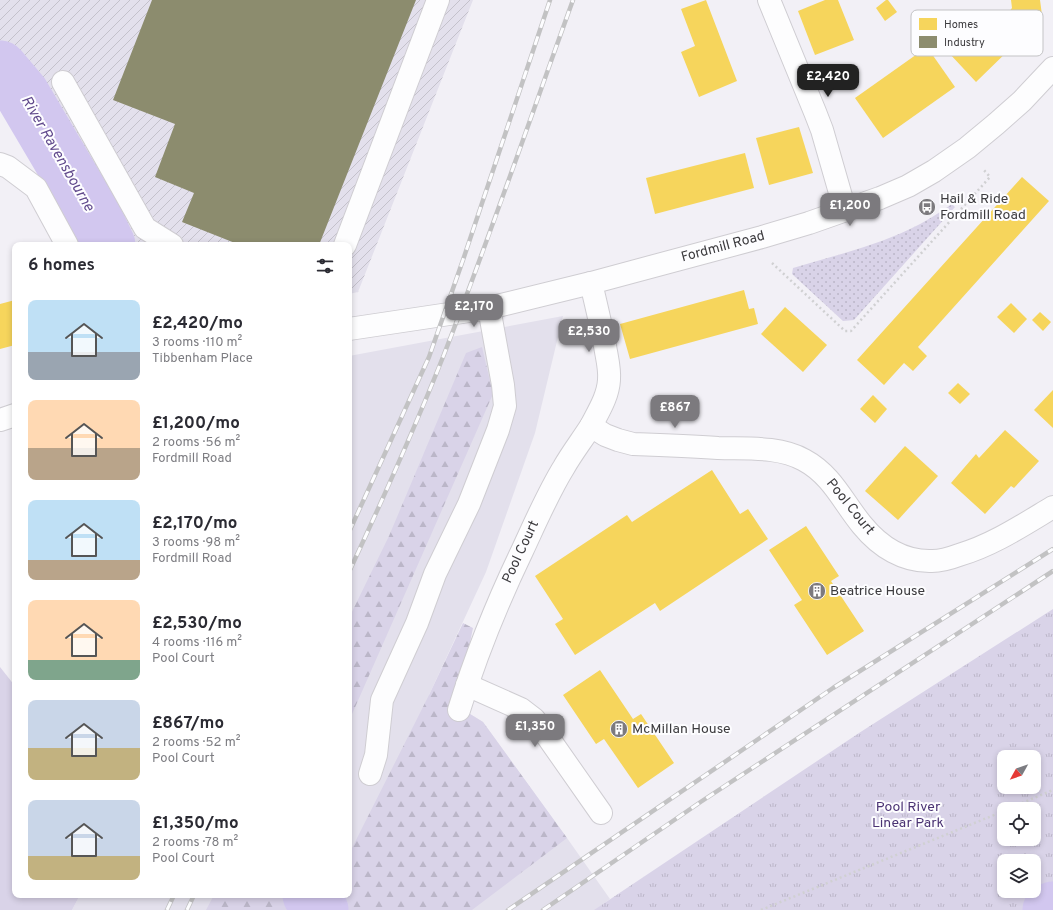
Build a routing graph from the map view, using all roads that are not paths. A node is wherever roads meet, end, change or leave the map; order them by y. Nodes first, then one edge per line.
1 (438, 0) edge
2 (769, 0) edge
3 (1053, 68) edge
4 (64, 82) dead end
5 (0, 164) edge
6 (845, 210) junction
7 (65, 242) edge
8 (167, 242) edge
9 (346, 242) edge
10 (591, 283) junction
11 (489, 308) junction
12 (352, 329) edge
13 (12, 417) edge
14 (0, 420) edge
15 (591, 426) junction
16 (1053, 507) edge
17 (467, 685) junction
18 (459, 710) dead end
19 (370, 774) dead end
20 (601, 813) dead end

1 - 9 street
2 - 6 street
3 - 6 street, Fordmill Road
4 - 8 street
5 - 7 street
6 - 10 street, Fordmill Road
10 - 11 street, Fordmill Road
10 - 15 street, Pool Court
11 - 12 street, Fordmill Road
11 - 19 street
13 - 14 street
15 - 16 street, Pool Court
15 - 17 street, Pool Court
17 - 18 street, Pool Court
17 - 20 street

